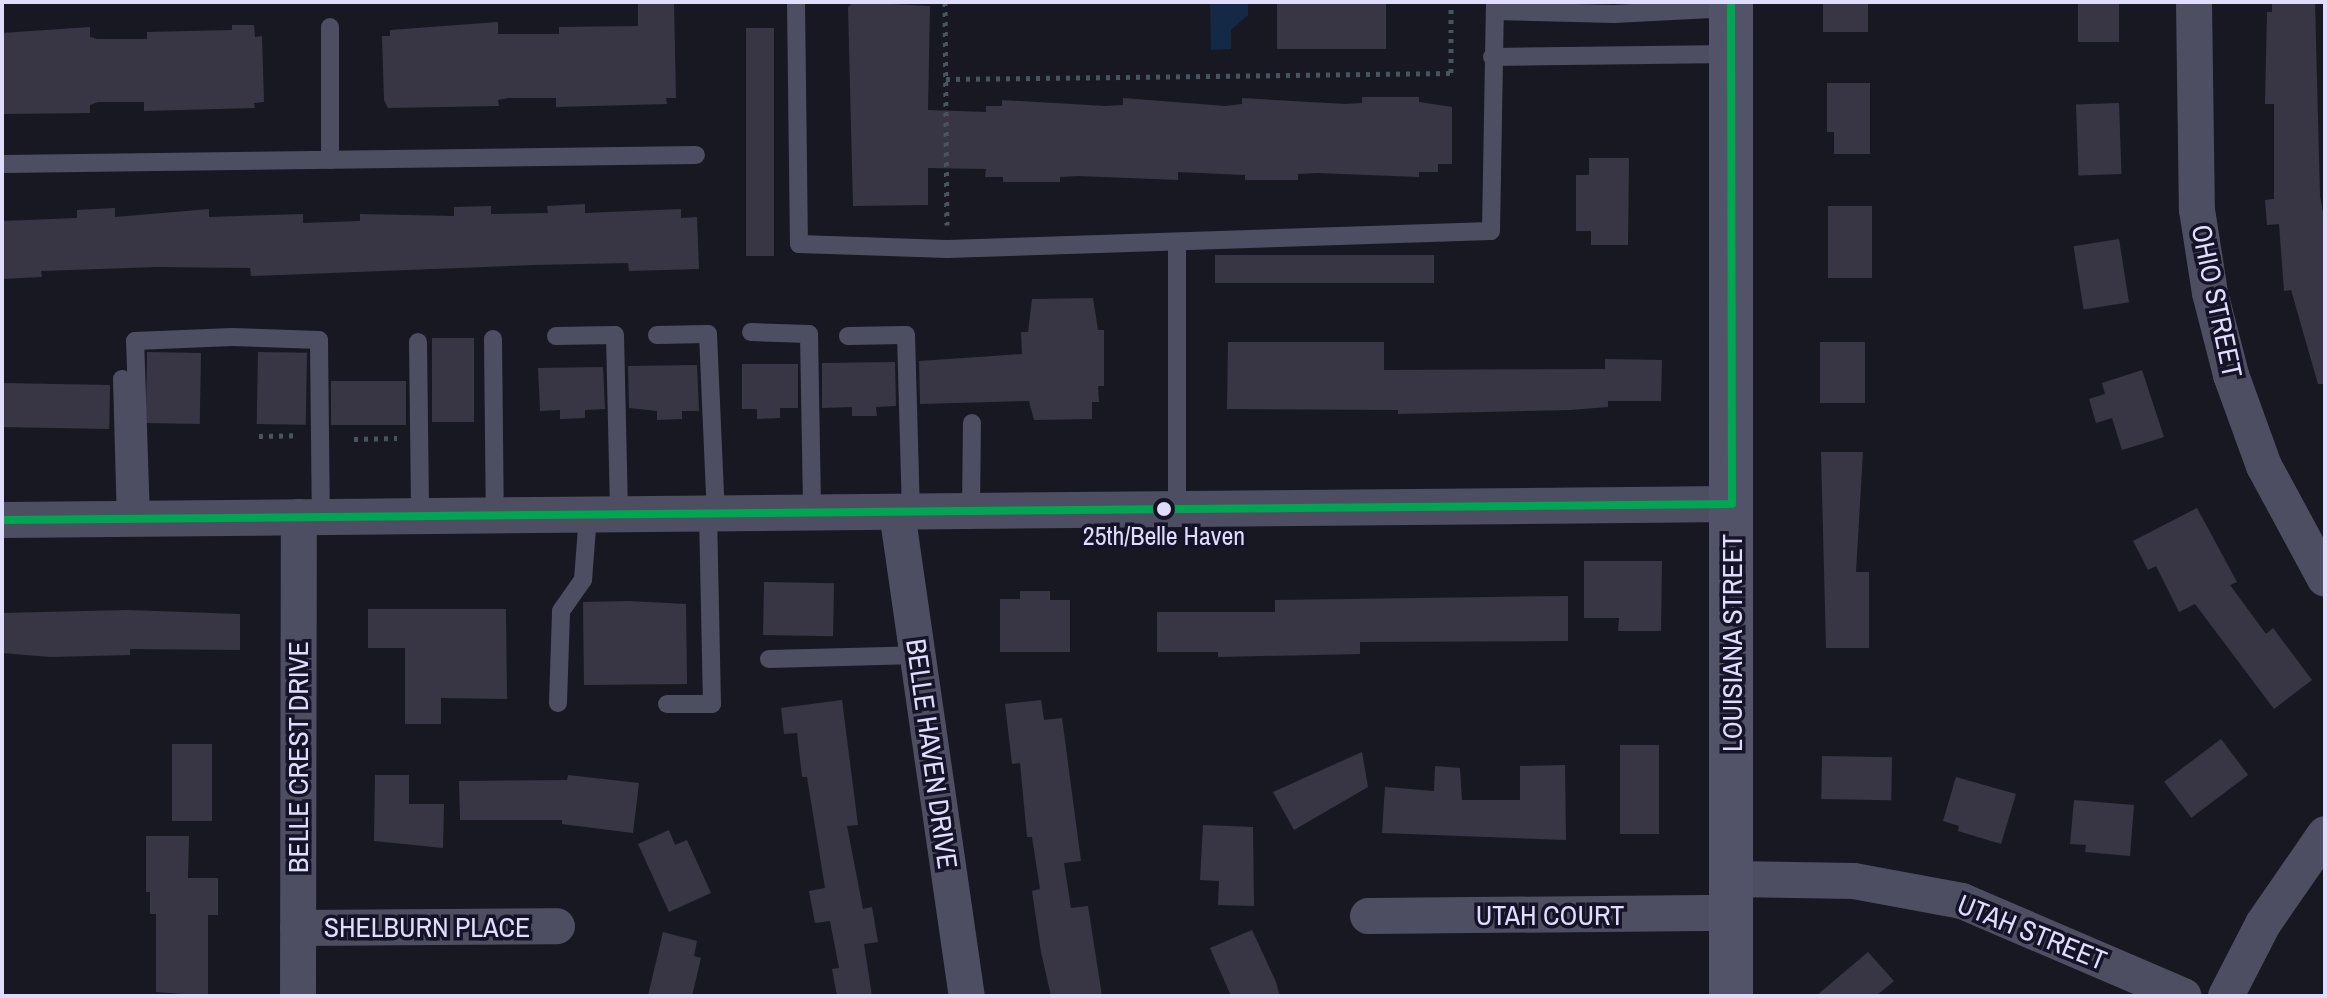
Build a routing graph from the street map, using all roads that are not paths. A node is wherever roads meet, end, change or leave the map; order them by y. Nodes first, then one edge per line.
1 (796, 2) edge
2 (2194, 2) edge
3 (1731, 5) edge
4 (1495, 7) edge
5 (330, 27) dead end
6 (1731, 54) junction
7 (1492, 57) junction
8 (696, 155) dead end
9 (330, 160) junction
10 (2, 164) edge
11 (1177, 242) junction
12 (751, 332) dead end
13 (657, 335) dead end
14 (556, 336) dead end
15 (848, 336) dead end
16 (493, 339) dead end
17 (418, 342) dead end
18 (122, 379) dead end
19 (972, 423) dead end
20 (1732, 504) junction
21 (1177, 510) junction
22 (904, 512) junction
23 (971, 512) junction
24 (812, 513) junction
25 (712, 514) junction
26 (603, 515) junction
27 (420, 516) junction
28 (495, 516) junction
29 (310, 517) junction
30 (134, 519) junction
31 (2, 520) edge
32 (2325, 579) edge
33 (917, 655) junction
34 (769, 659) dead end
35 (558, 703) dead end
36 (667, 704) dead end
37 (2325, 834) edge
38 (1731, 896) junction
39 (1368, 916) dead end
40 (557, 926) dead end
41 (298, 928) junction
42 (298, 996) edge
43 (967, 996) edge
44 (1731, 996) edge
45 (2184, 996) edge
46 (2226, 996) edge

1 - 11 lane
2 - 32 street, OHIO STREET
3 - 4 lane
3 - 6 main road, LOUISIANA STREET
4 - 7 lane
5 - 9 lane
6 - 7 lane
6 - 20 main road, LOUISIANA STREET
7 - 11 lane
8 - 9 lane
9 - 10 lane
11 - 21 lane
12 - 24 lane
13 - 25 lane
14 - 26 lane
15 - 22 lane
16 - 28 lane
17 - 27 lane
18 - 30 lane
19 - 23 lane
20 - 21 street
20 - 38 main road, LOUISIANA STREET
21 - 23 street
22 - 23 street
22 - 24 street
22 - 33 street, BELLE HAVEN DRIVE
24 - 25 street
25 - 26 street
25 - 36 lane
26 - 28 street
26 - 35 lane
27 - 28 street
27 - 29 street
29 - 30 street
29 - 30 lane
29 - 41 street, BELLE CREST DRIVE
30 - 31 street
33 - 34 lane
33 - 43 street, BELLE HAVEN DRIVE
37 - 46 street
38 - 39 street, UTAH COURT
38 - 44 main road, LOUISIANA STREET
38 - 45 street, UTAH STREET
40 - 41 street, SHELBURN PLACE
41 - 42 street, BELLE CREST DRIVE

